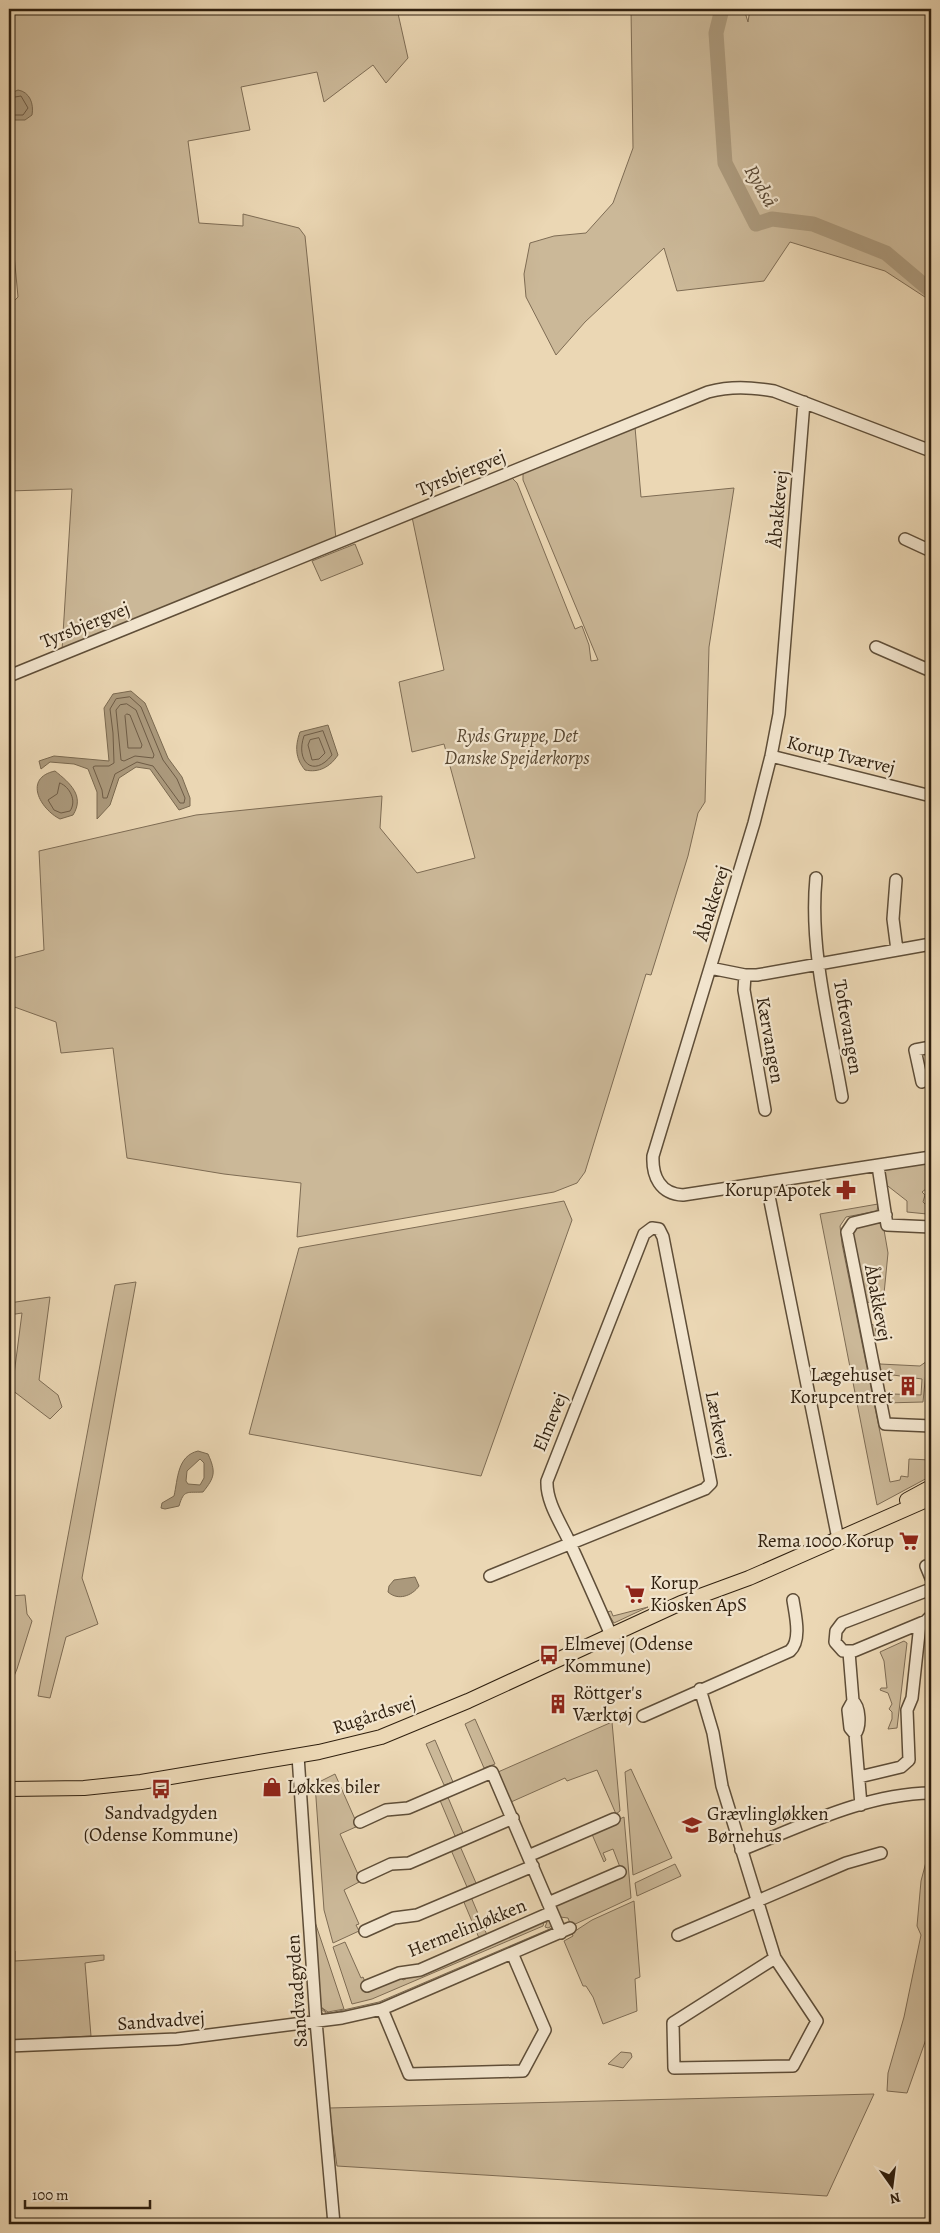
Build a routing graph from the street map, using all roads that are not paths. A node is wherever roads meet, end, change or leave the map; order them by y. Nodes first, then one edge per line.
1 (804, 402) junction
2 (931, 451) edge
3 (905, 539) dead end
4 (931, 551) edge
5 (876, 647) dead end
6 (931, 671) edge
7 (9, 676) edge
8 (771, 756) junction
9 (931, 796) edge
10 (816, 878) dead end
11 (896, 880) dead end
12 (931, 944) edge
13 (897, 950) junction
14 (819, 964) junction
15 (710, 968) junction
16 (745, 976) junction
17 (931, 1047) edge
18 (922, 1082) dead end
19 (842, 1097) dead end
20 (765, 1110) dead end
21 (931, 1157) edge
22 (878, 1166) junction
23 (773, 1198) dead end
24 (886, 1216) junction
25 (655, 1227) joint
26 (931, 1227) edge
27 (931, 1426) edge
28 (931, 1487) edge
29 (931, 1494) edge
30 (931, 1498) edge
31 (918, 1504) junction
32 (836, 1536) junction
33 (570, 1543) junction
34 (926, 1566) dead end
35 (490, 1576) dead end
36 (931, 1578) edge
37 (931, 1589) edge
38 (793, 1600) dead end
39 (931, 1616) edge
40 (920, 1624) junction
41 (611, 1635) junction
42 (849, 1652) junction
43 (700, 1689) junction
44 (643, 1716) dead end
45 (298, 1756) junction
46 (859, 1777) junction
47 (9, 1789) edge
48 (931, 1793) edge
49 (861, 1804) junction
50 (513, 1818) junction
51 (614, 1819) dead end
52 (360, 1822) dead end
53 (741, 1850) junction
54 (881, 1853) dead end
55 (530, 1861) junction
56 (620, 1872) dead end
57 (363, 1876) dead end
58 (758, 1901) junction
59 (550, 1908) junction
60 (365, 1931) dead end
61 (678, 1935) dead end
62 (512, 1953) junction
63 (775, 1958) junction
64 (367, 1986) dead end
65 (382, 2009) junction
66 (316, 2021) junction
67 (9, 2046) edge
68 (334, 2224) edge

1 - 2 street, Tyrsbjergvej
1 - 7 street, Tyrsbjergvej
1 - 8 street, Åbakkevej
3 - 4 street
5 - 6 street
8 - 9 street, Korup Tværvej
8 - 15 street, Åbakkevej
10 - 14 street, Toftevangen
11 - 13 street
12 - 13 street
13 - 14 street
14 - 16 street
14 - 19 street, Toftevangen
15 - 16 street
15 - 22 street, Åbakkevej
16 - 20 street, Kærvangen
17 - 18 street
21 - 22 street, Åbakkevej
22 - 24 street
23 - 32 street
24 - 26 street
24 - 27 street, Åbakkevej
25 - 33 street, Elmevej
25 - 33 street, Lærkevej
28 - 32 main road, Rugårdsvej
29 - 31 main road
30 - 31 main road, Rugårdsvej
31 - 32 main road, Rugårdsvej
32 - 41 main road, Rugårdsvej
33 - 35 street
33 - 41 street, Elmevej
34 - 36 street
37 - 42 street
38 - 43 street
39 - 40 street
40 - 42 street
40 - 46 street
41 - 45 main road, Rugårdsvej
42 - 46 street
43 - 44 street
43 - 53 street
45 - 47 main road, Rugårdsvej
45 - 66 street, Sandvadgyden
46 - 49 street
48 - 49 street
49 - 53 street
50 - 52 street, Hermelinløkken
50 - 55 street, Hermelinløkken
50 - 57 street
51 - 55 street, Hermelinløkken
53 - 58 street
54 - 58 street
55 - 59 street, Hermelinløkken
55 - 60 street, Hermelinløkken
56 - 59 street, Hermelinløkken
58 - 61 street
58 - 63 street
59 - 62 street, Hermelinløkken
59 - 64 street, Hermelinløkken
62 - 65 street, Hermelinløkken
62 - 65 street
63 - 63 street
65 - 66 street, Hermelinløkken
66 - 67 street, Sandvadvej
66 - 68 street, Sandvadgyden

